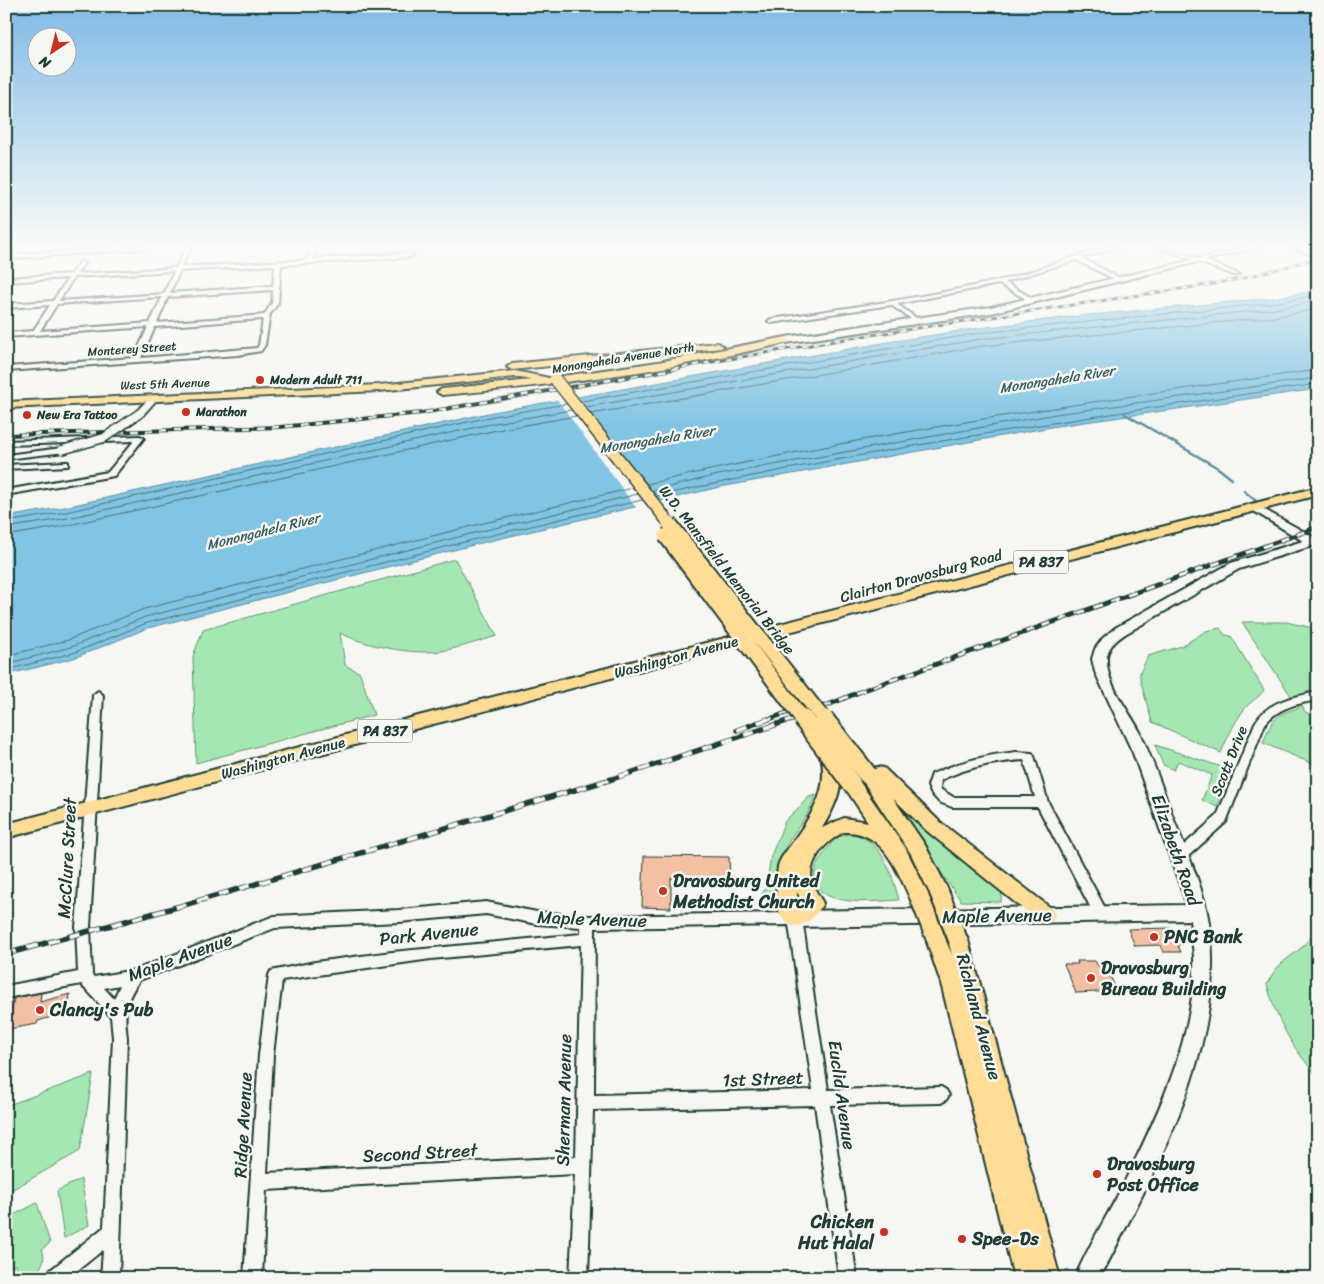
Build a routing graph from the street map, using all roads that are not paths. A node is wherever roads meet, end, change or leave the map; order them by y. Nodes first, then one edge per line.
1 (53, 307) edge
2 (160, 307) edge
3 (273, 307) edge
4 (858, 307) edge
5 (898, 307) edge
6 (1006, 307) edge
7 (267, 317) junction
8 (771, 320) dead end
9 (917, 321) junction
10 (153, 325) junction
11 (35, 333) junction
12 (6, 336) edge
13 (786, 340) junction
14 (719, 346) junction
15 (137, 359) junction
16 (6, 370) edge
17 (553, 380) junction
18 (379, 384) junction
19 (324, 390) junction
20 (268, 393) junction
21 (154, 398) junction
22 (6, 405) edge
23 (6, 444) edge
24 (6, 457) edge
25 (65, 464) dead end
26 (6, 467) edge
27 (1318, 492) edge
28 (6, 493) edge
29 (1256, 508) junction
30 (759, 632) junction
31 (98, 695) dead end
32 (1318, 696) edge
33 (828, 750) junction
34 (866, 777) junction
35 (1042, 802) junction
36 (89, 809) junction
37 (6, 831) edge
38 (898, 852) junction
39 (1180, 856) junction
40 (1198, 912) junction
41 (1100, 914) junction
42 (1045, 915) junction
43 (795, 919) junction
44 (588, 922) junction
45 (587, 939) junction
46 (947, 941) junction
47 (276, 975) joint
48 (135, 976) junction
49 (87, 981) junction
50 (6, 992) edge
51 (116, 1012) junction
52 (942, 1095) dead end
53 (823, 1096) junction
54 (586, 1102) junction
55 (584, 1165) junction
56 (260, 1182) junction
57 (112, 1230) junction
58 (54, 1278) edge
59 (110, 1278) edge
60 (253, 1278) edge
61 (579, 1278) edge
62 (848, 1278) edge
63 (1027, 1278) edge
64 (1047, 1278) edge
65 (1088, 1278) edge

1 - 11 street
2 - 10 street
3 - 7 street
4 - 8 street
5 - 9 street
6 - 9 main road
7 - 10 street
7 - 15 street, Monterey Street
9 - 13 main road
10 - 11 street
10 - 15 street
11 - 12 street
13 - 14 main road, Monongahela Avenue North
13 - 17 main road
13 - 20 main road, Monongahela Avenue North
14 - 17 main road
14 - 18 main road, Monongahela Avenue North
15 - 16 street, Monterey Street
17 - 18 main road
17 - 19 main road
17 - 30 main road, W.D. Mansfield Memorial Bridge, bridge
17 - 33 main road, W.D. Mansfield Memorial Bridge, bridge
18 - 19 main road, Monongahela Avenue North
19 - 20 main road, West 5th Avenue
20 - 21 main road, West 5th Avenue
21 - 22 main road, West 5th Avenue
21 - 24 street, bridge
23 - 28 street
25 - 26 street
27 - 29 main road, Clairton Dravosburg Road / PA 837
29 - 30 main road, Clairton Dravosburg Road / PA 837
29 - 39 main road, Elizabeth Road
30 - 34 main road, W.D. Mansfield Memorial Bridge, bridge
30 - 36 main road, Washington Avenue / PA 837
31 - 36 street, McClure Street
32 - 39 street, Scott Drive
33 - 34 main road, W.D. Mansfield Memorial Bridge, bridge
33 - 43 main road
34 - 38 main road, Richland Avenue
34 - 42 main road
34 - 46 main road, Richland Avenue, bridge
35 - 35 street
35 - 41 street
36 - 37 main road, Washington Avenue / PA 837
36 - 49 street, McClure Street
38 - 43 main road
38 - 46 main road, Richland Avenue, bridge
39 - 40 main road, Elizabeth Road
40 - 41 main road, Maple Avenue
40 - 65 main road, Elizabeth Road
41 - 42 main road, Maple Avenue
42 - 43 main road, Maple Avenue
43 - 44 street, Maple Avenue
43 - 53 street, Euclid Avenue
44 - 45 street, Sherman Avenue
44 - 48 street, Maple Avenue
45 - 47 street, Park Avenue
45 - 54 street, Sherman Avenue
46 - 63 main road, Richland Avenue
46 - 64 main road, Richland Avenue
47 - 56 street, Ridge Avenue
48 - 49 street, Maple Avenue
48 - 51 street
49 - 50 street, Maple Avenue
49 - 51 street
51 - 57 street
52 - 53 street, 1st Street
53 - 54 street, 1st Street
53 - 62 street, Euclid Avenue
54 - 55 street, Sherman Avenue
55 - 56 street, Second Street
55 - 61 street, Sherman Avenue
56 - 60 street, Ridge Avenue
57 - 58 street
57 - 59 street

